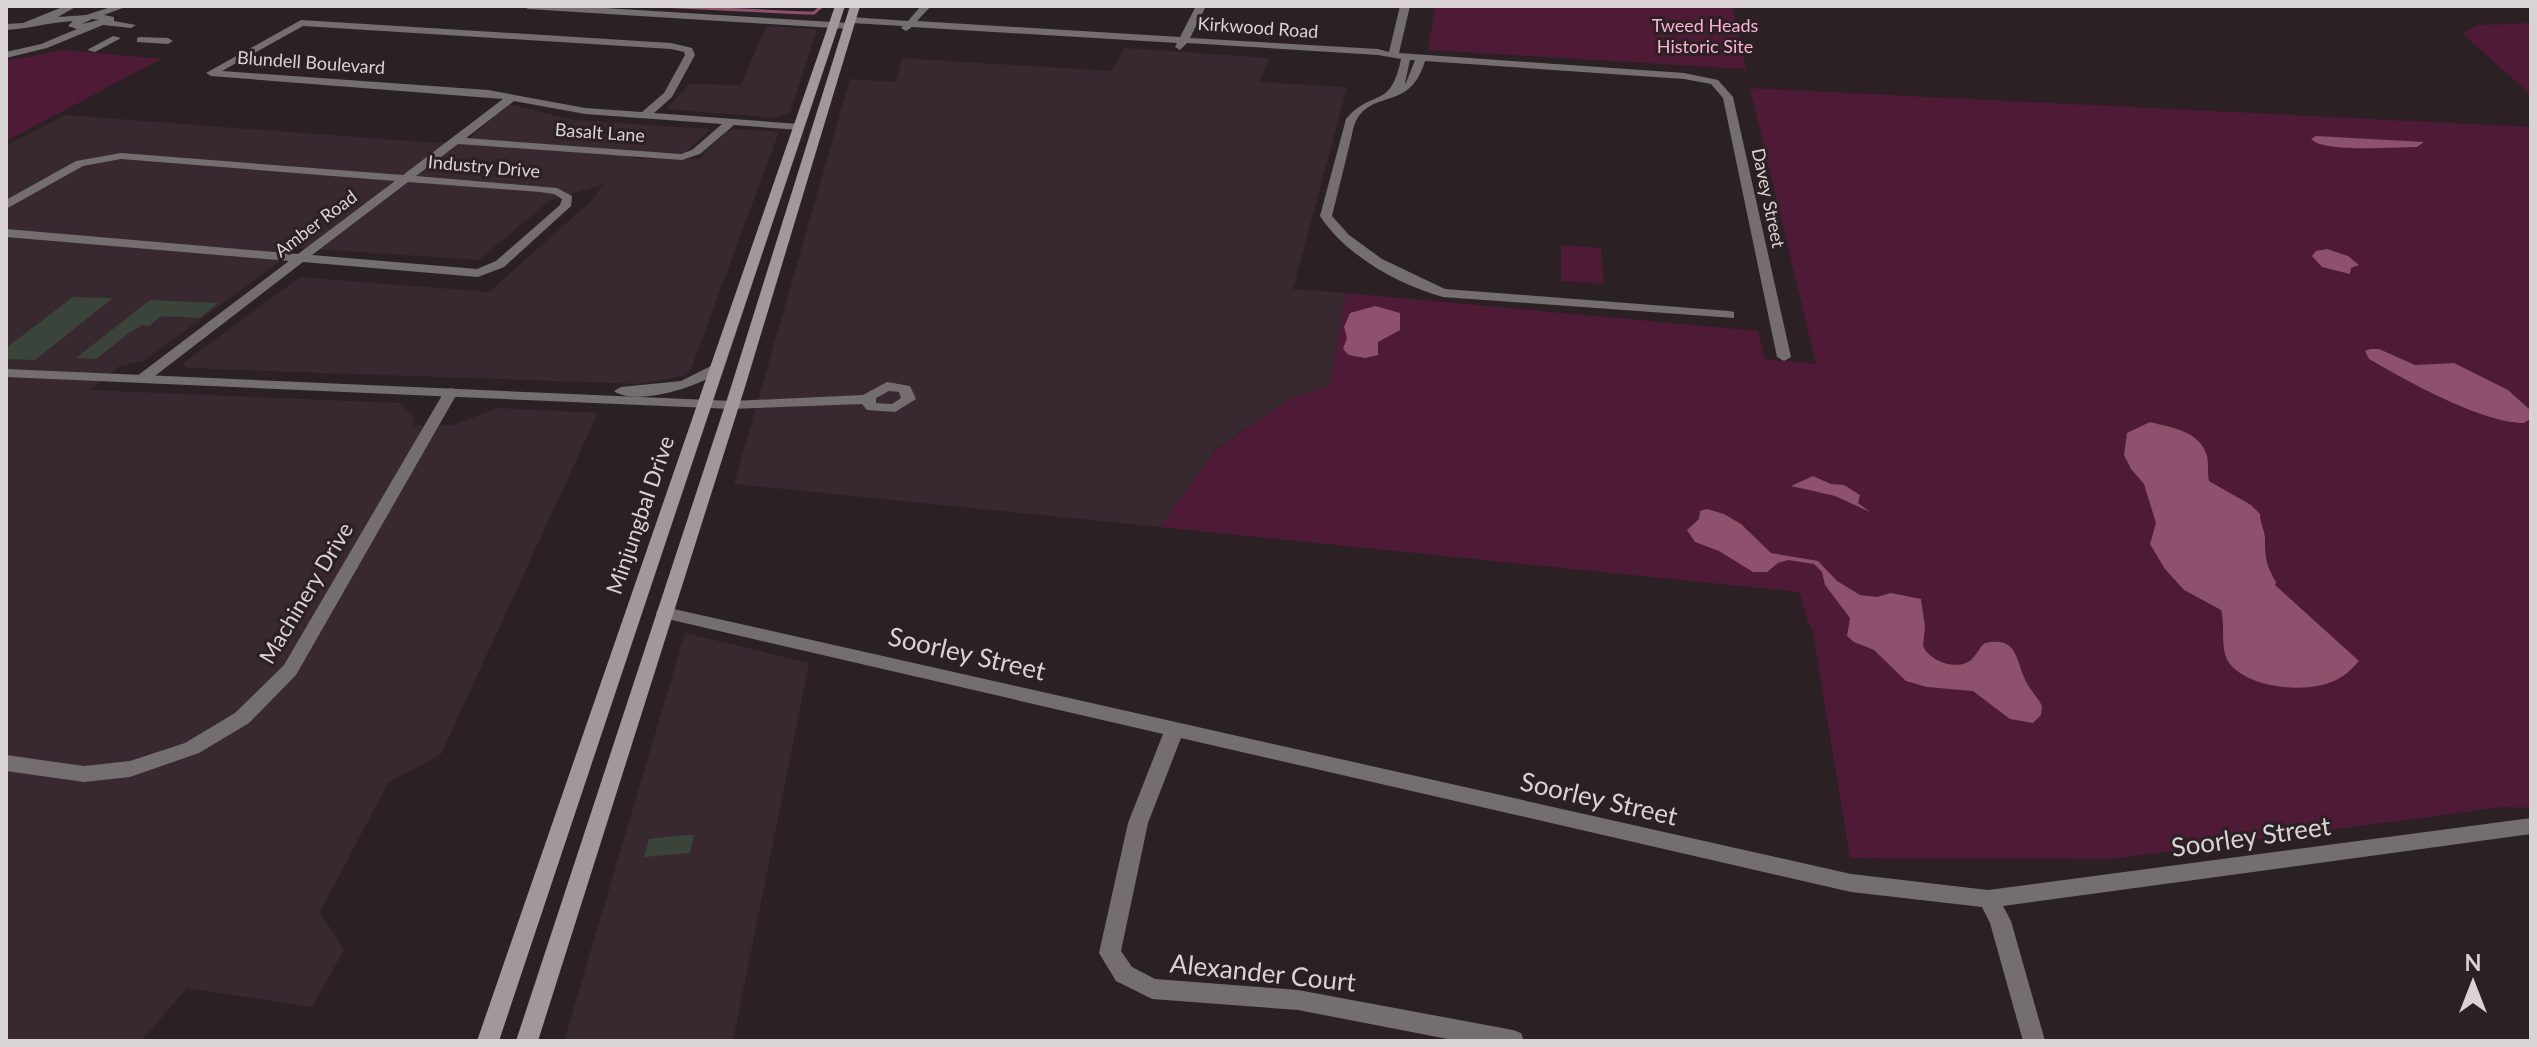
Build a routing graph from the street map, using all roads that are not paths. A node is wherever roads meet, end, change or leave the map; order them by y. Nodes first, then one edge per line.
1 (72, 6) edge
2 (123, 6) edge
3 (133, 6) edge
4 (528, 6) edge
5 (840, 6) edge
6 (855, 6) edge
7 (926, 6) edge
8 (1201, 6) edge
9 (1405, 6) edge
10 (546, 7) edge
11 (43, 20) junction
12 (58, 21) junction
13 (99, 21) junction
14 (835, 23) junction
15 (850, 23) junction
16 (131, 25) dead end
17 (73, 26) junction
18 (908, 26) junction
19 (6, 27) edge
20 (65, 37) junction
21 (116, 38) dead end
22 (140, 40) dead end
23 (168, 41) dead end
24 (1182, 43) junction
25 (92, 50) dead end
26 (6, 55) edge
27 (1393, 56) junction
28 (1406, 57) junction
29 (1421, 58) junction
30 (1684, 76) joint
31 (1392, 95) junction
32 (512, 97) junction
33 (645, 115) junction
34 (731, 122) junction
35 (799, 127) junction
36 (818, 129) junction
37 (455, 140) junction
38 (406, 179) junction
39 (6, 205) edge
40 (6, 233) edge
41 (299, 259) junction
42 (1729, 315) dead end
43 (1784, 357) dead end
44 (717, 367) junction
45 (6, 373) edge
46 (142, 379) junction
47 (458, 393) junction
48 (868, 399) dead end
49 (705, 404) junction
50 (732, 405) junction
51 (665, 613) junction
52 (1175, 728) junction
53 (6, 763) edge
54 (2531, 826) edge
55 (1988, 899) junction
56 (488, 1041) edge
57 (527, 1041) edge
58 (1513, 1041) edge
59 (2034, 1041) edge

1 - 11 street
2 - 13 street
3 - 13 street
4 - 10 street, Kirkwood Road
5 - 14 main road, Minjungbal Drive
6 - 15 main road
7 - 18 street
8 - 24 street
9 - 27 street
10 - 14 street, Kirkwood Road
11 - 12 street
11 - 19 street
12 - 13 street
12 - 17 street
13 - 16 street
13 - 17 street
13 - 20 street
14 - 15 street, Kirkwood Road
14 - 35 main road, Minjungbal Drive
15 - 18 street, Kirkwood Road
15 - 36 main road
17 - 20 street
18 - 24 street, Kirkwood Road
20 - 26 street
21 - 25 street
22 - 23 street
24 - 27 street, Kirkwood Road
27 - 28 street, Kirkwood Road
28 - 29 street, Kirkwood Road
28 - 31 street
29 - 30 street, Kirkwood Road
29 - 31 street
30 - 43 street, Davey Street
31 - 42 street
32 - 33 street, Blundell Boulevard
32 - 33 street, Blundell Boulevard
32 - 37 street, Amber Road
33 - 34 street, Blundell Boulevard
34 - 35 street, Blundell Boulevard
34 - 37 street, Basalt Lane
35 - 36 main road
35 - 44 main road, Minjungbal Drive
36 - 50 main road
37 - 38 street, Amber Road
38 - 39 street, Industry Drive
38 - 41 street, Amber Road
38 - 41 street, Industry Drive
40 - 41 street, Industry Drive
41 - 46 street, Amber Road
44 - 47 street
44 - 49 main road, Minjungbal Drive
45 - 46 street
46 - 47 street
47 - 49 street
47 - 53 street, Machinery Drive
48 - 50 street
49 - 50 street
49 - 56 main road, Minjungbal Drive
50 - 51 main road
51 - 52 street, Soorley Street
51 - 57 main road
52 - 55 street, Soorley Street
52 - 58 street, Alexander Court
54 - 55 street, Soorley Street
55 - 59 street

